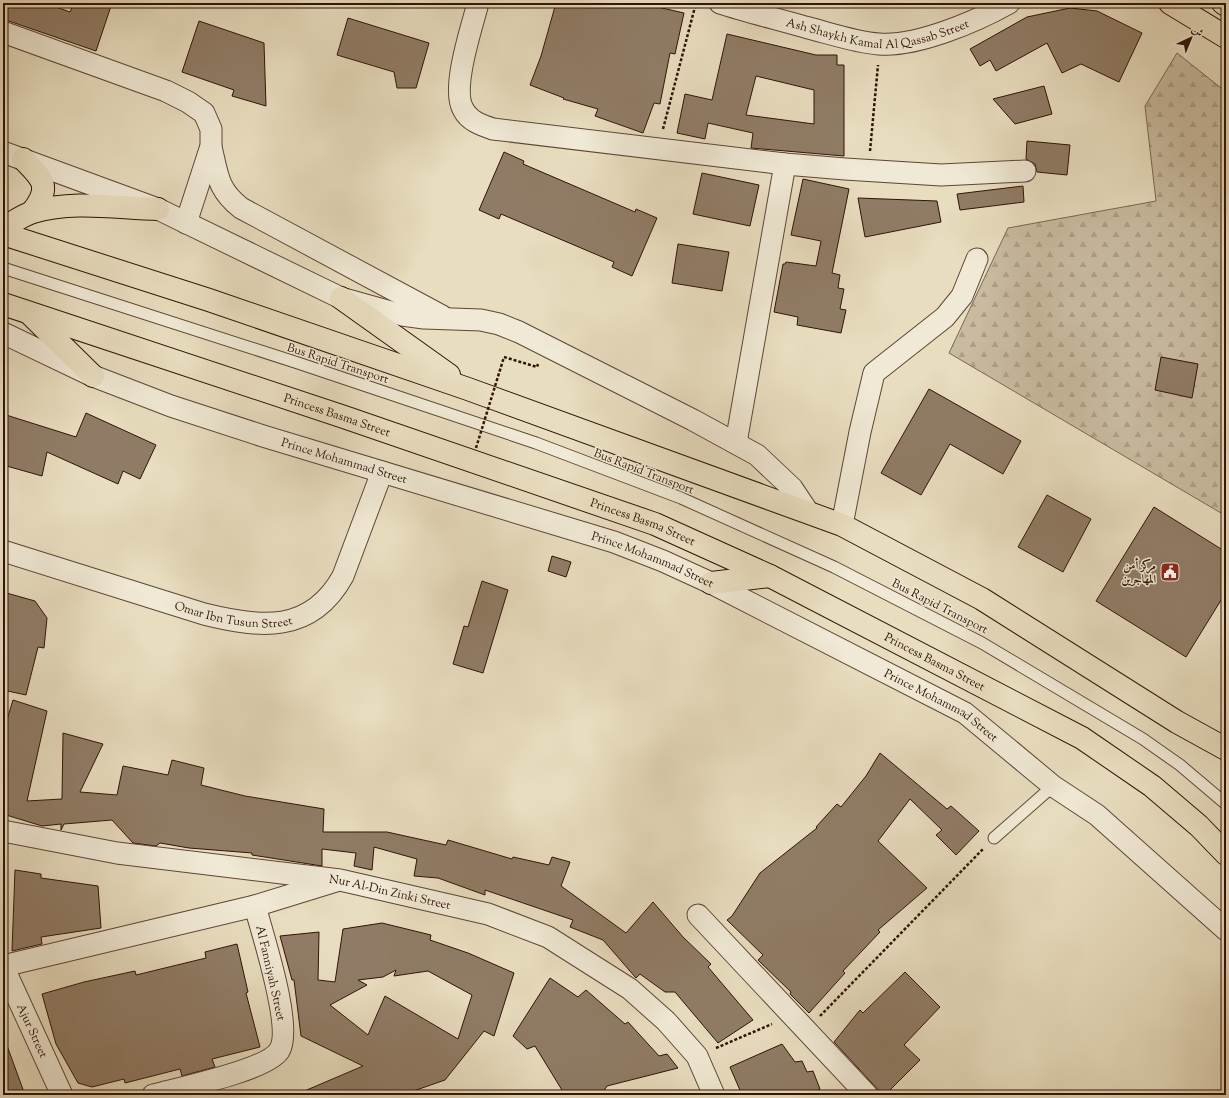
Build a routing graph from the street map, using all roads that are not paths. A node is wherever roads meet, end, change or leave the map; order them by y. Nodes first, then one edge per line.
1 (478, 3) edge
2 (720, 3) edge
3 (1009, 3) edge
4 (1170, 3) edge
5 (1223, 3) edge
6 (1226, 5) edge
7 (3, 32) edge
8 (1226, 37) edge
9 (211, 146) junction
10 (13, 155) edge
11 (785, 164) junction
12 (1025, 171) dead end
13 (158, 209) junction
14 (32, 212) junction
15 (186, 223) junction
16 (3, 228) edge
17 (3, 234) edge
18 (977, 259) dead end
19 (3, 268) edge
20 (341, 298) junction
21 (3, 304) edge
22 (29, 313) junction
23 (446, 318) junction
24 (3, 333) edge
25 (93, 376) junction
26 (468, 389) junction
27 (736, 443) junction
28 (382, 472) junction
29 (808, 512) junction
30 (842, 525) junction
31 (3, 550) edge
32 (770, 576) junction
33 (711, 583) junction
34 (1226, 749) edge
35 (1053, 786) junction
36 (1226, 804) edge
37 (3, 831) edge
38 (994, 838) road end
39 (1226, 854) edge
40 (340, 880) junction
41 (255, 906) junction
42 (698, 915) dead end
43 (1226, 930) edge
44 (3, 966) edge
45 (62, 1095) edge
46 (154, 1095) edge
47 (714, 1095) edge
48 (867, 1095) edge

1 - 11 street
2 - 3 street, Ash Shaykh Kamal Al Qassab Street
4 - 8 main road
5 - 6 main road
7 - 9 street
9 - 15 street
9 - 23 street
10 - 13 street
10 - 14 main road
11 - 12 street
11 - 27 street
13 - 14 main road
13 - 15 street
14 - 16 main road
15 - 20 street
17 - 26 main road
18 - 30 street
19 - 36 lane, Bus Rapid Transport
20 - 23 street
20 - 26 main road
21 - 22 main road, Princess Basma Street
22 - 25 main road
22 - 32 main road, Princess Basma Street
23 - 27 street
24 - 25 street, Prince Mohammad Street
25 - 28 street, Prince Mohammad Street
26 - 29 main road
27 - 29 street
28 - 31 street, Omar Ibn Tusun Street
28 - 33 street, Prince Mohammad Street
29 - 30 main road
30 - 34 main road
32 - 33 main road
32 - 39 main road, Princess Basma Street
33 - 35 street, Prince Mohammad Street
35 - 38 lane
35 - 43 street, Prince Mohammad Street
37 - 40 street
40 - 41 street, Nur Al-Din Zinki Street
40 - 47 street, Nur Al-Din Zinki Street
41 - 44 street, Nur Al-Din Zinki Street
41 - 46 street, Al Fanniyah Street
42 - 48 street
44 - 45 street, Ajur Street

